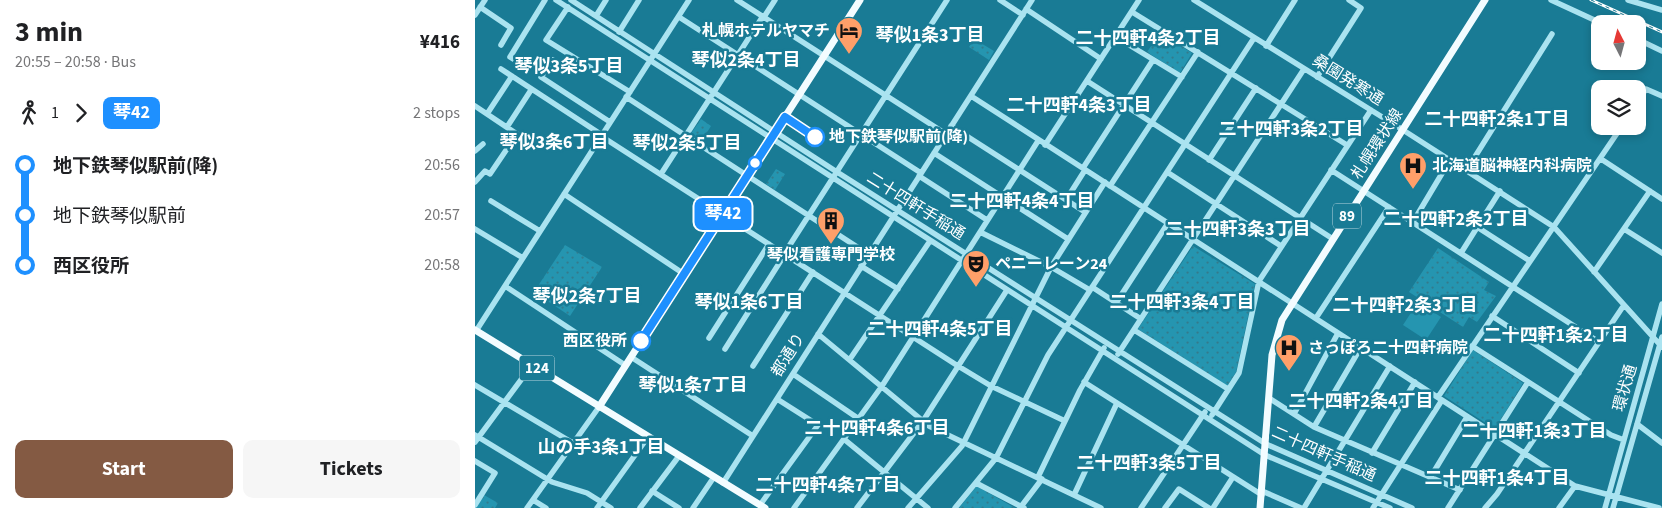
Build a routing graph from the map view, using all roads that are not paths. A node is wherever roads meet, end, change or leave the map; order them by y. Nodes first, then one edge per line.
1 (485, 0) edge
2 (545, 0) edge
3 (556, 0) edge
4 (571, 0) edge
5 (606, 0) edge
6 (639, 0) edge
7 (689, 0) edge
8 (737, 0) edge
9 (775, 0) edge
10 (860, 0) edge
11 (947, 0) edge
12 (1000, 0) edge
13 (1032, 0) edge
14 (1139, 0) edge
15 (1194, 0) edge
16 (1295, 0) edge
17 (1349, 0) edge
18 (1485, 0) edge
19 (1551, 0) edge
20 (1628, 0) edge
21 (480, 7) junction
22 (568, 7) junction
23 (1662, 10) edge
24 (1025, 12) junction
25 (1132, 12) junction
26 (475, 15) edge
27 (596, 16) junction
28 (679, 16) junction
29 (763, 17) junction
30 (1591, 18) edge
31 (619, 32) junction
32 (1552, 34) dead end
33 (1116, 37) junction
34 (1254, 38) junction
35 (1646, 44) edge
36 (501, 45) dead end
37 (1267, 46) junction
38 (1662, 51) edge
39 (1198, 52) junction
40 (654, 54) junction
41 (737, 55) junction
42 (824, 56) junction
43 (1101, 59) junction
44 (553, 60) dead end
45 (650, 60) junction
46 (1153, 60) junction
47 (518, 62) dead end
48 (501, 69) dead end
49 (1304, 69) junction
50 (1231, 72) junction
51 (512, 76) junction
52 (1181, 77) junction
53 (1317, 77) junction
54 (1087, 81) junction
55 (1256, 88) junction
56 (1646, 89) edge
57 (531, 90) junction
58 (713, 92) junction
59 (799, 94) junction
60 (628, 95) junction
61 (886, 96) junction
62 (971, 96) junction
63 (1662, 96) edge
64 (709, 98) junction
65 (1282, 104) junction
66 (1124, 105) junction
67 (475, 106) edge
68 (1371, 110) junction
69 (487, 114) junction
70 (610, 122) junction
71 (1151, 123) junction
72 (951, 126) junction
73 (507, 127) junction
74 (1403, 130) junction
75 (862, 134) junction
76 (946, 134) junction
77 (602, 135) junction
78 (773, 135) junction
79 (1616, 135) edge
80 (685, 136) junction
81 (1038, 141) junction
82 (483, 144) dead end
83 (1185, 144) junction
84 (1045, 145) junction
85 (1347, 145) junction
86 (475, 150) edge
87 (934, 153) junction
88 (1601, 159) junction
89 (1209, 160) junction
90 (1450, 160) junction
91 (1084, 168) junction
92 (1019, 170) junction
93 (1331, 170) junction
94 (1467, 171) junction
95 (837, 172) junction
96 (1167, 172) junction
97 (661, 174) junction
98 (920, 175) junction
99 (747, 176) junction
100 (1235, 176) junction
101 (833, 178) junction
102 (475, 182) edge
103 (1107, 184) junction
104 (1364, 191) junction
105 (1499, 191) junction
106 (1650, 191) junction
107 (564, 194) junction
108 (1002, 196) junction
109 (1662, 199) edge
110 (1066, 200) junction
111 (491, 201) dead end
112 (1216, 204) junction
113 (1389, 207) junction
114 (1144, 208) junction
115 (897, 210) junction
116 (1085, 212) junction
117 (723, 214) junction
118 (809, 215) junction
119 (893, 216) junction
120 (1300, 218) junction
121 (987, 220) junction
122 (1413, 222) junction
123 (1167, 223) junction
124 (1477, 227) junction
125 (1553, 227) junction
126 (475, 229) edge
127 (1624, 229) junction
128 (540, 231) junction
129 (980, 232) junction
130 (1068, 239) junction
131 (1193, 239) junction
132 (1333, 239) junction
133 (929, 241) junction
134 (769, 244) junction
135 (1281, 246) junction
136 (1461, 253) junction
137 (1662, 253) edge
138 (785, 254) junction
139 (868, 254) junction
140 (965, 254) junction
141 (523, 258) junction
142 (961, 260) junction
143 (1530, 261) junction
144 (861, 266) junction
145 (1051, 267) junction
146 (813, 272) junction
147 (1594, 272) junction
148 (684, 274) junction
149 (1259, 281) junction
150 (505, 286) junction
151 (1513, 286) junction
152 (898, 289) junction
153 (1091, 289) junction
154 (1007, 290) junction
155 (844, 292) junction
156 (1035, 298) junction
157 (1116, 303) junction
158 (1291, 303) junction
159 (1662, 304) edge
160 (1624, 305) junction
161 (1033, 306) junction
162 (880, 316) junction
163 (1493, 316) junction
164 (1316, 318) junction
165 (1141, 319) junction
166 (1071, 320) junction
167 (1067, 328) junction
168 (476, 330) edge
169 (1134, 330) junction
170 (1338, 332) junction
171 (818, 334) junction
172 (913, 337) junction
173 (1662, 337) edge
174 (709, 338) dead end
175 (1654, 339) junction
176 (1599, 342) junction
177 (1107, 344) junction
178 (1472, 346) junction
179 (1661, 346) edge
180 (1361, 347) junction
181 (725, 349) dead end
182 (1103, 350) junction
183 (1119, 352) junction
184 (631, 357) junction
185 (1115, 358) junction
186 (850, 359) junction
187 (532, 365) junction
188 (625, 365) junction
189 (753, 366) dead end
190 (959, 366) junction
191 (1390, 366) junction
192 (1579, 372) junction
193 (793, 374) junction
194 (1084, 382) junction
195 (1415, 382) junction
196 (1528, 382) junction
197 (475, 385) edge
198 (882, 386) junction
199 (991, 386) junction
200 (1228, 390) junction
201 (777, 398) junction
202 (1269, 398) junction
203 (1440, 399) junction
204 (505, 402) junction
205 (1024, 402) junction
206 (1117, 402) junction
207 (1559, 402) junction
208 (599, 407) junction
209 (1207, 408) junction
210 (1214, 412) junction
211 (1294, 414) junction
212 (1203, 415) junction
213 (1467, 416) junction
214 (859, 419) junction
215 (1209, 419) junction
216 (923, 421) junction
217 (1065, 421) junction
218 (1637, 424) junction
219 (1314, 426) junction
220 (1495, 434) junction
221 (753, 436) junction
222 (648, 437) junction
223 (476, 438) edge
224 (845, 439) junction
225 (1345, 440) junction
226 (1624, 440) junction
227 (964, 442) junction
228 (573, 443) junction
229 (1662, 443) edge
230 (1266, 444) junction
231 (1183, 445) junction
232 (1525, 452) junction
233 (1373, 453) junction
234 (1265, 455) junction
235 (679, 456) junction
236 (996, 458) junction
237 (475, 461) edge
238 (1401, 466) junction
239 (1326, 470) junction
240 (885, 471) junction
241 (713, 477) junction
242 (1233, 477) junction
243 (1040, 478) junction
244 (1320, 478) junction
245 (1430, 478) junction
246 (548, 479) junction
247 (723, 483) junction
248 (976, 483) junction
249 (1575, 486) junction
250 (1460, 490) junction
251 (652, 491) junction
252 (1262, 493) junction
253 (1074, 495) junction
254 (1382, 495) junction
255 (1609, 496) junction
256 (1616, 497) junction
257 (917, 498) junction
258 (533, 500) junction
259 (601, 501) junction
260 (475, 505) edge
261 (1375, 505) edge
262 (1091, 506) edge
263 (763, 507) edge
264 (1022, 507) edge
265 (527, 508) edge
266 (546, 508) edge
267 (597, 508) edge
268 (611, 508) edge
269 (640, 508) edge
270 (679, 508) edge
271 (693, 508) edge
272 (793, 508) edge
273 (857, 508) edge
274 (908, 508) edge
275 (928, 508) edge
276 (955, 508) edge
277 (1101, 508) edge
278 (1141, 508) edge
279 (1165, 508) edge
280 (1209, 508) edge
281 (1213, 508) edge
282 (1260, 508) edge
283 (1302, 508) edge
284 (1390, 508) edge
285 (1412, 508) edge
286 (1448, 508) edge
287 (1485, 508) edge
288 (1559, 508) edge
289 (1605, 508) edge
290 (1613, 508) edge
291 (1655, 508) edge

1 - 21 street
2 - 47 street
3 - 22 street, 二十四軒手稲通
4 - 27 street, 二十四軒手稲通
5 - 27 street
6 - 31 street
7 - 28 street
8 - 29 street
9 - 29 street
10 - 42 main road
11 - 61 street
12 - 24 street
13 - 24 street, 都通り
14 - 25 street
15 - 34 street, 桑園発寒通
16 - 37 street
17 - 53 street
18 - 74 main road, 札幌環状線 / 89
19 - 30 street
20 - 23 street
21 - 26 street
21 - 36 street
22 - 45 street, 二十四軒手稲通
22 - 60 street
24 - 43 street
24 - 62 street, 都通り
25 - 33 street
25 - 39 street
27 - 31 street, 二十四軒手稲通
28 - 40 street
28 - 41 street
29 - 41 street
29 - 42 street
31 - 40 street, 二十四軒手稲通
32 - 94 street
33 - 43 street
33 - 46 street
34 - 37 street, 桑園発寒通
34 - 50 street
35 - 38 street
37 - 49 street, 桑園発寒通
39 - 50 street
39 - 52 street
40 - 45 street
40 - 58 street, 二十四軒手稲通
41 - 58 street
41 - 59 street
42 - 59 main road
42 - 61 street
43 - 54 street
44 - 70 street
45 - 60 street
45 - 64 street, 二十四軒手稲通
46 - 52 street
46 - 66 street
48 - 51 street
49 - 53 street, 桑園発寒通
49 - 65 street
50 - 55 street
50 - 83 street
51 - 57 street
51 - 69 street
52 - 71 street
53 - 68 street, 桑園発寒通
54 - 66 street
54 - 84 street
55 - 65 street
55 - 89 street
56 - 63 street
57 - 73 street
57 - 77 street
58 - 64 street
58 - 78 street, 二十四軒手稲通
59 - 75 street
59 - 78 main road
60 - 70 street
60 - 80 street
61 - 75 street
61 - 76 street
62 - 72 street, 都通り
62 - 81 street
64 - 78 street, 二十四軒手稲通
64 - 80 street
65 - 85 street
65 - 100 street
66 - 71 street
66 - 91 street
67 - 69 street
68 - 74 street, 桑園発寒通
68 - 85 street
69 - 73 street
70 - 77 street
71 - 83 street
71 - 103 street
72 - 76 street, 都通り
72 - 92 street
73 - 102 street
74 - 90 street, 桑園発寒通
74 - 104 main road, 札幌環状線 / 89
75 - 95 street
75 - 98 street
76 - 87 street, 都通り
77 - 97 street
77 - 107 street
78 - 95 street, 二十四軒手稲通
78 - 99 main road
78 - 101 street, 二十四軒手稲通
79 - 88 street
80 - 97 street
80 - 99 street
81 - 84 street
81 - 92 street
82 - 86 street
83 - 89 street
83 - 96 street
84 - 91 street
85 - 93 street
87 - 98 street, 都通り
87 - 108 street
88 - 106 street
88 - 125 street
89 - 100 street
90 - 94 street, 桑園発寒通
90 - 122 street
91 - 103 street
91 - 110 street
92 - 108 street
92 - 110 street
93 - 104 street
93 - 120 street
94 - 105 street, 桑園発寒通
95 - 101 street
95 - 115 street, 二十四軒手稲通
96 - 112 street
96 - 114 street
97 - 117 street
98 - 115 street, 都通り
98 - 121 street
99 - 117 main road
99 - 118 street
100 - 112 street
100 - 120 street
101 - 118 street
101 - 119 street, 二十四軒手稲通
103 - 114 street
103 - 116 street
104 - 113 street
104 - 132 main road, 札幌環状線 / 89
105 - 124 street
105 - 125 street, 桑園発寒通
106 - 109 street
106 - 127 street
107 - 128 street
107 - 148 street
108 - 121 street
108 - 130 street
110 - 116 street
111 - 128 street
112 - 131 street
112 - 135 street
113 - 122 street
113 - 164 street
114 - 123 street
114 - 153 street
115 - 119 street, 都通り
115 - 140 street, 二十四軒手稲通
116 - 130 street
117 - 134 street
117 - 148 main road
118 - 138 street
118 - 139 street
119 - 133 street, 二十四軒手稲通
119 - 139 street, 都通り
120 - 132 street
120 - 135 street
121 - 129 street
122 - 136 street
123 - 131 street
123 - 157 street
124 - 136 street
124 - 143 street
125 - 143 street
125 - 147 street, 桑園発寒通
126 - 141 street
127 - 137 street
127 - 147 street
128 - 141 street
129 - 140 street
129 - 145 street
130 - 145 street
131 - 149 street
131 - 165 street
132 - 158 main road, 札幌環状線 / 89
133 - 142 street, 二十四軒手稲通
133 - 152 street
134 - 138 street
134 - 174 street
135 - 149 street
136 - 151 street
138 - 146 street
138 - 181 street
139 - 144 street, 都通り
140 - 142 street
140 - 156 street, 二十四軒手稲通
141 - 150 street
142 - 154 street, 二十四軒手稲通
142 - 172 street
143 - 151 street
144 - 152 street
144 - 155 street, 都通り
145 - 153 street
145 - 156 street
146 - 155 street
146 - 189 street
147 - 160 street, 桑園発寒通
148 - 184 main road
149 - 158 street
149 - 200 street
150 - 168 street
150 - 188 street
151 - 163 street
151 - 176 street
152 - 162 street
153 - 157 street
153 - 166 street
154 - 161 street, 二十四軒手稲通
154 - 190 street
155 - 162 street
155 - 171 street, 都通り
156 - 161 street
156 - 166 street, 二十四軒手稲通
157 - 165 street
158 - 164 street
158 - 202 main road, 札幌環状線 / 89
159 - 175 street, 環状通
160 - 175 street, 桑園発寒通
160 - 176 street
161 - 167 street, 二十四軒手稲通
161 - 199 street
162 - 172 street
162 - 186 street
163 - 178 street
163 - 192 street
164 - 170 street
165 - 169 street
166 - 167 street
166 - 177 street, 二十四軒手稲通
167 - 182 street, 二十四軒手稲通
167 - 205 street
168 - 187 main road, 124
169 - 183 street
169 - 200 street
170 - 180 street
170 - 211 street
171 - 186 street
171 - 193 street, 都通り
172 - 190 street
172 - 198 street
173 - 179 street, 環状通
175 - 179 street, 桑園発寒通
175 - 226 street, 環状通
176 - 192 street
177 - 182 street
177 - 183 street, 二十四軒手稲通
178 - 196 street
178 - 203 street
179 - 218 street, 環状通
180 - 191 street
180 - 219 street
182 - 185 street, 二十四軒手稲通
182 - 194 street
183 - 185 street
183 - 209 street, 二十四軒手稲通
184 - 188 main road
184 - 221 street
185 - 212 street, 二十四軒手稲通
186 - 198 street
187 - 204 street
187 - 208 main road, 124
188 - 208 main road
190 - 199 street
190 - 216 street
191 - 195 street
191 - 225 street
192 - 207 street
193 - 201 street, 都通り
193 - 214 street
194 - 206 street
194 - 217 street
195 - 203 street
195 - 233 street
196 - 207 street
196 - 220 street
197 - 204 street
198 - 214 street
198 - 216 street
199 - 205 street
199 - 227 street
200 - 210 street
201 - 221 street, 都通り
201 - 263 street
202 - 211 street
202 - 230 main road, 札幌環状線 / 89
203 - 213 street
203 - 238 street
204 - 223 street
204 - 228 street
205 - 217 street
205 - 236 street
206 - 231 street
206 - 253 street
207 - 226 street
207 - 232 street
208 - 222 main road, 124
208 - 228 street
209 - 210 street, 二十四軒手稲通
209 - 212 street
210 - 215 street
210 - 230 street, 二十四軒手稲通
211 - 219 street
212 - 215 street, 二十四軒手稲通
212 - 231 street
213 - 220 street
213 - 245 street
214 - 224 street
215 - 234 street, 二十四軒手稲通
216 - 227 street
216 - 240 street
217 - 243 street
218 - 229 street
218 - 256 street, 環状通
219 - 225 street
220 - 232 street
220 - 250 street
221 - 247 street, 都通り
222 - 235 main road, 124
222 - 259 street
223 - 246 street
224 - 240 street
224 - 272 street
225 - 233 street
225 - 239 street
226 - 255 street, 環状通
227 - 236 street
227 - 257 street
228 - 246 street
230 - 234 main road, 札幌環状線 / 89
230 - 239 street, 二十四軒手稲通
231 - 242 street
231 - 278 street
232 - 249 street
232 - 287 street
233 - 238 street
234 - 244 street, 二十四軒手稲通
234 - 252 main road, 札幌環状線 / 89
235 - 241 main road, 124
235 - 251 street
236 - 243 street
236 - 248 street
237 - 260 street
238 - 245 street
238 - 254 street
239 - 244 street
239 - 254 street, 二十四軒手稲通
240 - 257 street
240 - 273 street
241 - 247 main road, 124
241 - 271 street
242 - 252 street
242 - 281 street
243 - 253 street
243 - 264 street
244 - 261 street, 二十四軒手稲通
244 - 283 street
245 - 250 street
246 - 258 street
246 - 259 street
247 - 263 main road, 124
248 - 264 street
248 - 276 street
249 - 255 street
249 - 288 street
250 - 286 street
251 - 269 street
251 - 270 street
252 - 282 main road, 札幌環状線 / 89
252 - 283 street
253 - 262 street
254 - 261 street
254 - 285 street, 二十四軒手稲通
255 - 256 street
255 - 289 street, 環状通
256 - 290 street, 環状通
256 - 291 street
257 - 274 street
257 - 275 street
258 - 265 street
258 - 266 street
259 - 267 street
259 - 268 street
261 - 284 street, 二十四軒手稲通
262 - 277 street
279 - 280 street

